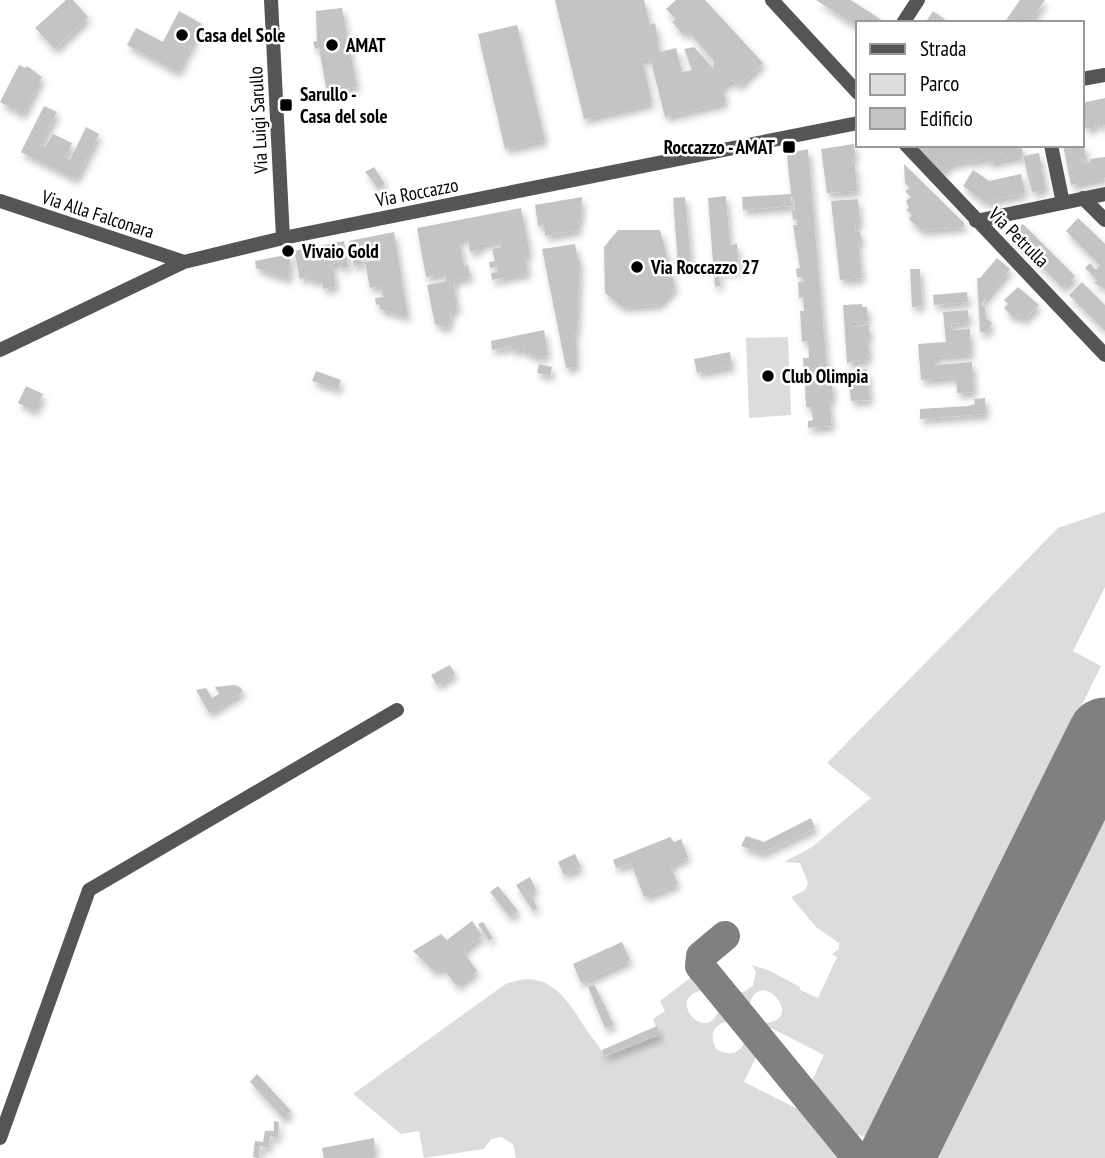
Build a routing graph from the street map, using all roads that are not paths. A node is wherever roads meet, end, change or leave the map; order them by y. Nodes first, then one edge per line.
1 (271, 0) edge
2 (772, 0) edge
3 (918, 0) edge
4 (904, 21) edge
5 (1105, 75) edge
6 (1084, 79) edge
7 (856, 90) edge
8 (856, 123) edge
9 (908, 147) edge
10 (1051, 147) edge
11 (1105, 194) edge
12 (1083, 198) junction
13 (0, 201) edge
14 (1063, 203) junction
15 (1105, 220) edge
16 (976, 221) junction
17 (283, 238) junction
18 (184, 262) junction
19 (0, 350) edge
20 (1105, 355) edge
21 (397, 710) dead end
22 (0, 1138) edge

1 - 17 street, Via Luigi Sarullo
2 - 7 street
3 - 4 street
5 - 6 street
8 - 17 street, Via Roccazzo
9 - 16 street, Via Petrulla
10 - 14 street
11 - 12 street
12 - 14 street
12 - 15 street
13 - 18 street, Via Alla Falconara
14 - 16 street
16 - 20 street, Via Petrulla
17 - 18 street, Via Roccazzo
18 - 19 street, Via Roccazzo
21 - 22 street

